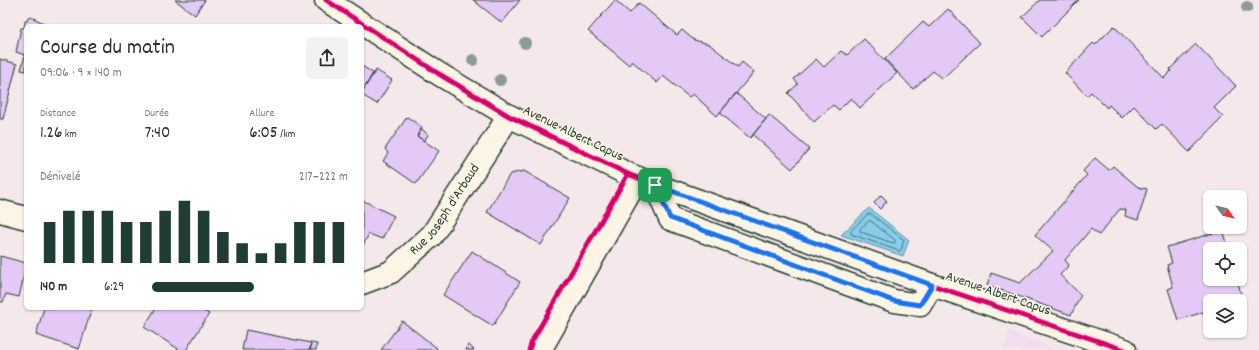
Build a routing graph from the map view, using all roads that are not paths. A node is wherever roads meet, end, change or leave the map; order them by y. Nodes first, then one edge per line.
1 (326, 0) edge
2 (363, 24) edge
3 (364, 25) edge
4 (509, 116) junction
5 (647, 182) junction
6 (0, 211) edge
7 (24, 217) edge
8 (364, 283) edge
9 (542, 350) edge
10 (1125, 350) edge

1 - 2 street, Avenue Albert Capus
3 - 4 street, Avenue Albert Capus
4 - 5 street, Avenue Albert Capus
4 - 8 street, Rue Joseph d'Arbaud
5 - 9 street
5 - 10 street, Avenue Albert Capus
6 - 7 street

